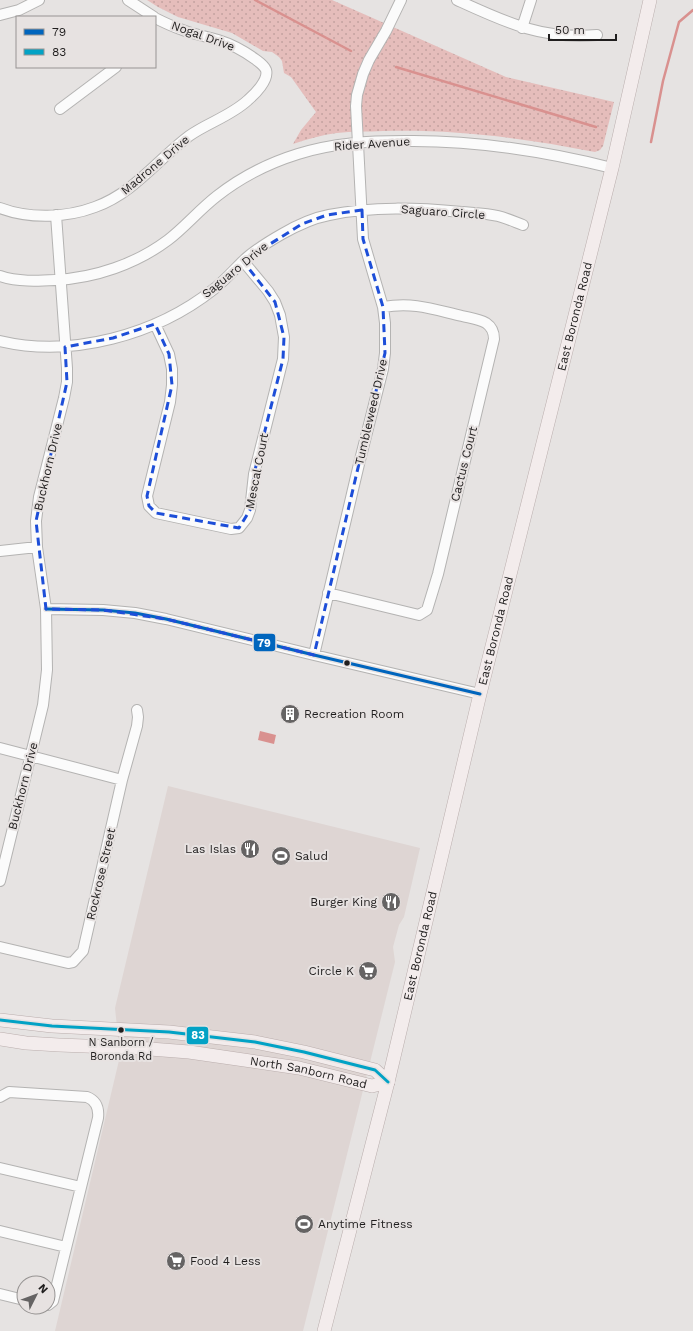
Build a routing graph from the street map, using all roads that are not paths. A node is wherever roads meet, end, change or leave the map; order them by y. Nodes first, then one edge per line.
1 (38, 0) edge
2 (128, 0) edge
3 (401, 0) edge
4 (457, 0) edge
5 (531, 0) edge
6 (650, 0) edge
7 (0, 15) edge
8 (152, 16) edge
9 (156, 18) edge
10 (522, 28) junction
11 (597, 35) dead end
12 (115, 68) edge
13 (266, 73) joint
14 (60, 109) dead end
15 (357, 142) junction
16 (612, 168) junction
17 (0, 208) edge
18 (362, 210) junction
19 (56, 215) junction
20 (523, 225) dead end
21 (243, 261) junction
22 (0, 276) edge
23 (60, 280) junction
24 (383, 307) junction
25 (155, 324) junction
26 (0, 341) edge
27 (65, 347) junction
28 (37, 547) junction
29 (0, 551) edge
30 (328, 593) junction
31 (46, 609) junction
32 (314, 655) junction
33 (480, 694) junction
34 (137, 710) dead end
35 (0, 748) edge
36 (31, 756) junction
37 (122, 780) junction
38 (0, 882) edge
39 (0, 947) edge
40 (0, 1020) edge
41 (0, 1039) edge
42 (388, 1082) junction
43 (0, 1097) edge
44 (0, 1168) edge
45 (81, 1188) junction
46 (0, 1231) edge
47 (66, 1247) junction
48 (56, 1289) edge
49 (0, 1294) edge
50 (16, 1298) edge
51 (324, 1331) edge

1 - 7 street
2 - 8 street, Nogal Drive
3 - 15 street, Tumbleweed Drive
4 - 10 street
5 - 10 street
6 - 16 main road, East Boronda Road
9 - 13 street, Nogal Drive
10 - 11 street
12 - 14 street
13 - 19 street, Madrone Drive
15 - 16 street, Rider Avenue
15 - 18 street, Tumbleweed Drive
15 - 23 street, Rider Avenue
16 - 33 main road, East Boronda Road
17 - 19 street, Madrone Drive
18 - 20 street, Saguaro Circle
18 - 21 street, Saguaro Drive
18 - 24 street, Tumbleweed Drive
19 - 23 street, Buckhorn Drive
21 - 25 street, Saguaro Drive
21 - 25 street, Mescal Court
22 - 23 street, Rider Avenue
23 - 27 street, Buckhorn Drive
24 - 30 street, Tumbleweed Drive
24 - 30 street, Cactus Court
25 - 27 street, Saguaro Drive
26 - 27 street, Saguaro Drive
27 - 28 street, Buckhorn Drive
28 - 29 street
28 - 31 street, Buckhorn Drive
30 - 32 street, Tumbleweed Drive
31 - 32 street
31 - 36 street, Buckhorn Drive
32 - 33 street
33 - 42 main road, East Boronda Road
34 - 37 street, Rockrose Street
35 - 36 street
36 - 37 street
36 - 38 street, Buckhorn Drive
37 - 39 street, Rockrose Street
40 - 42 main road, North Sanborn Road
41 - 42 main road, North Sanborn Road
42 - 51 main road, East Boronda Road
43 - 45 street
44 - 45 street
45 - 47 street
46 - 47 street
47 - 48 street
49 - 50 street

